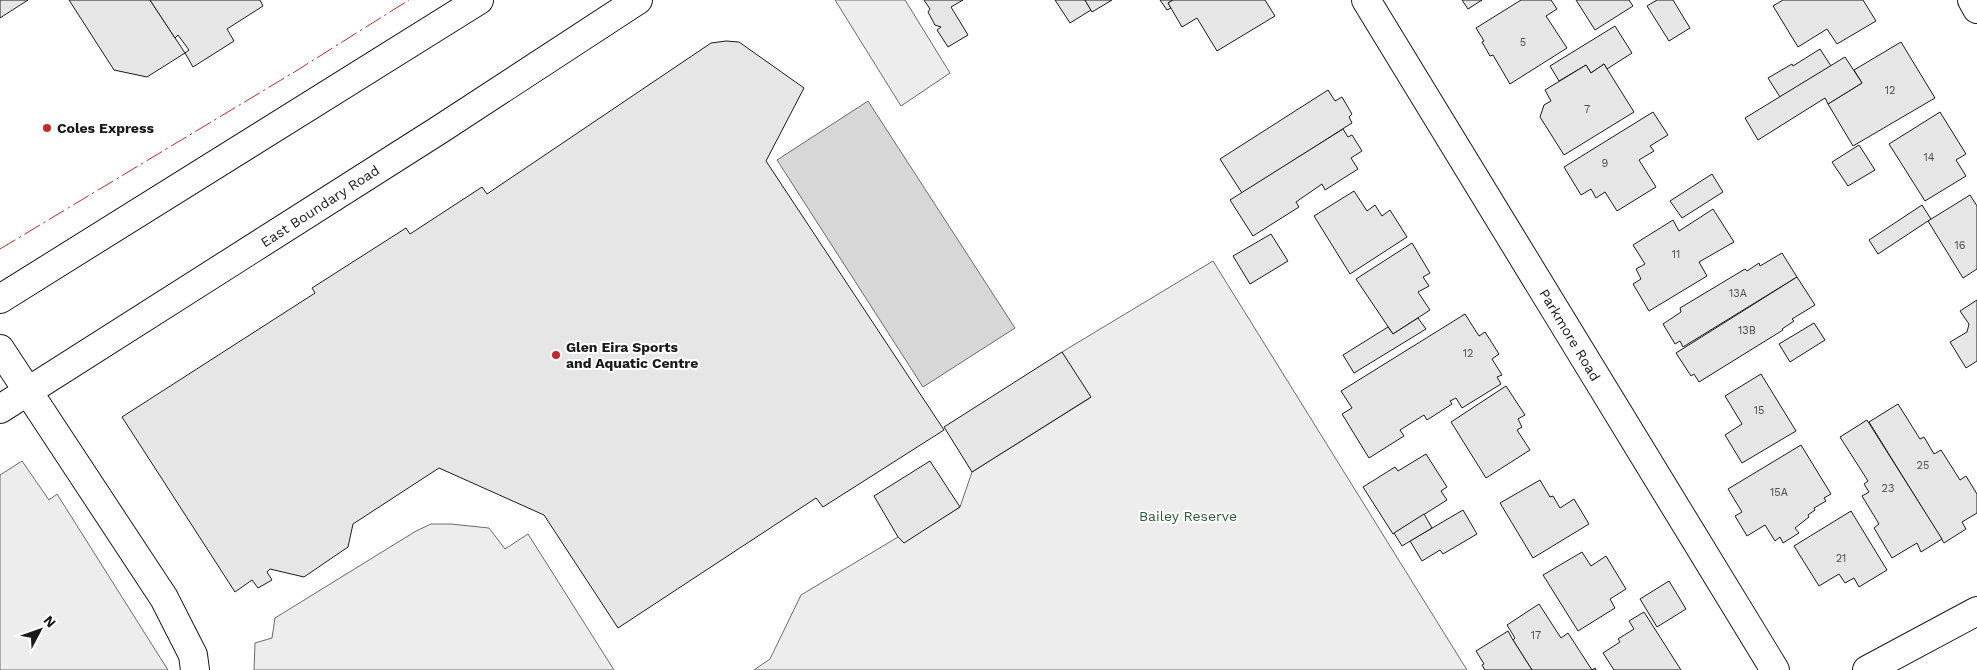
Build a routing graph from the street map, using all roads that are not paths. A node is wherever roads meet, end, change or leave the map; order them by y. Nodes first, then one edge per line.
1 (479, 0) edge
2 (638, 0) edge
3 (1366, 0) edge
4 (1972, 0) edge
5 (1977, 9) edge
6 (0, 299) edge
7 (0, 349) edge
8 (28, 392) junction
9 (0, 409) edge
10 (1977, 611) edge
11 (195, 670) edge
12 (1775, 670) edge
13 (1868, 670) edge

1 - 6 main road
2 - 8 main road, East Boundary Road
3 - 12 main road, Parkmore Road
4 - 5 main road
7 - 8 main road
8 - 9 main road, East Boundary Road
8 - 11 main road
10 - 13 main road

